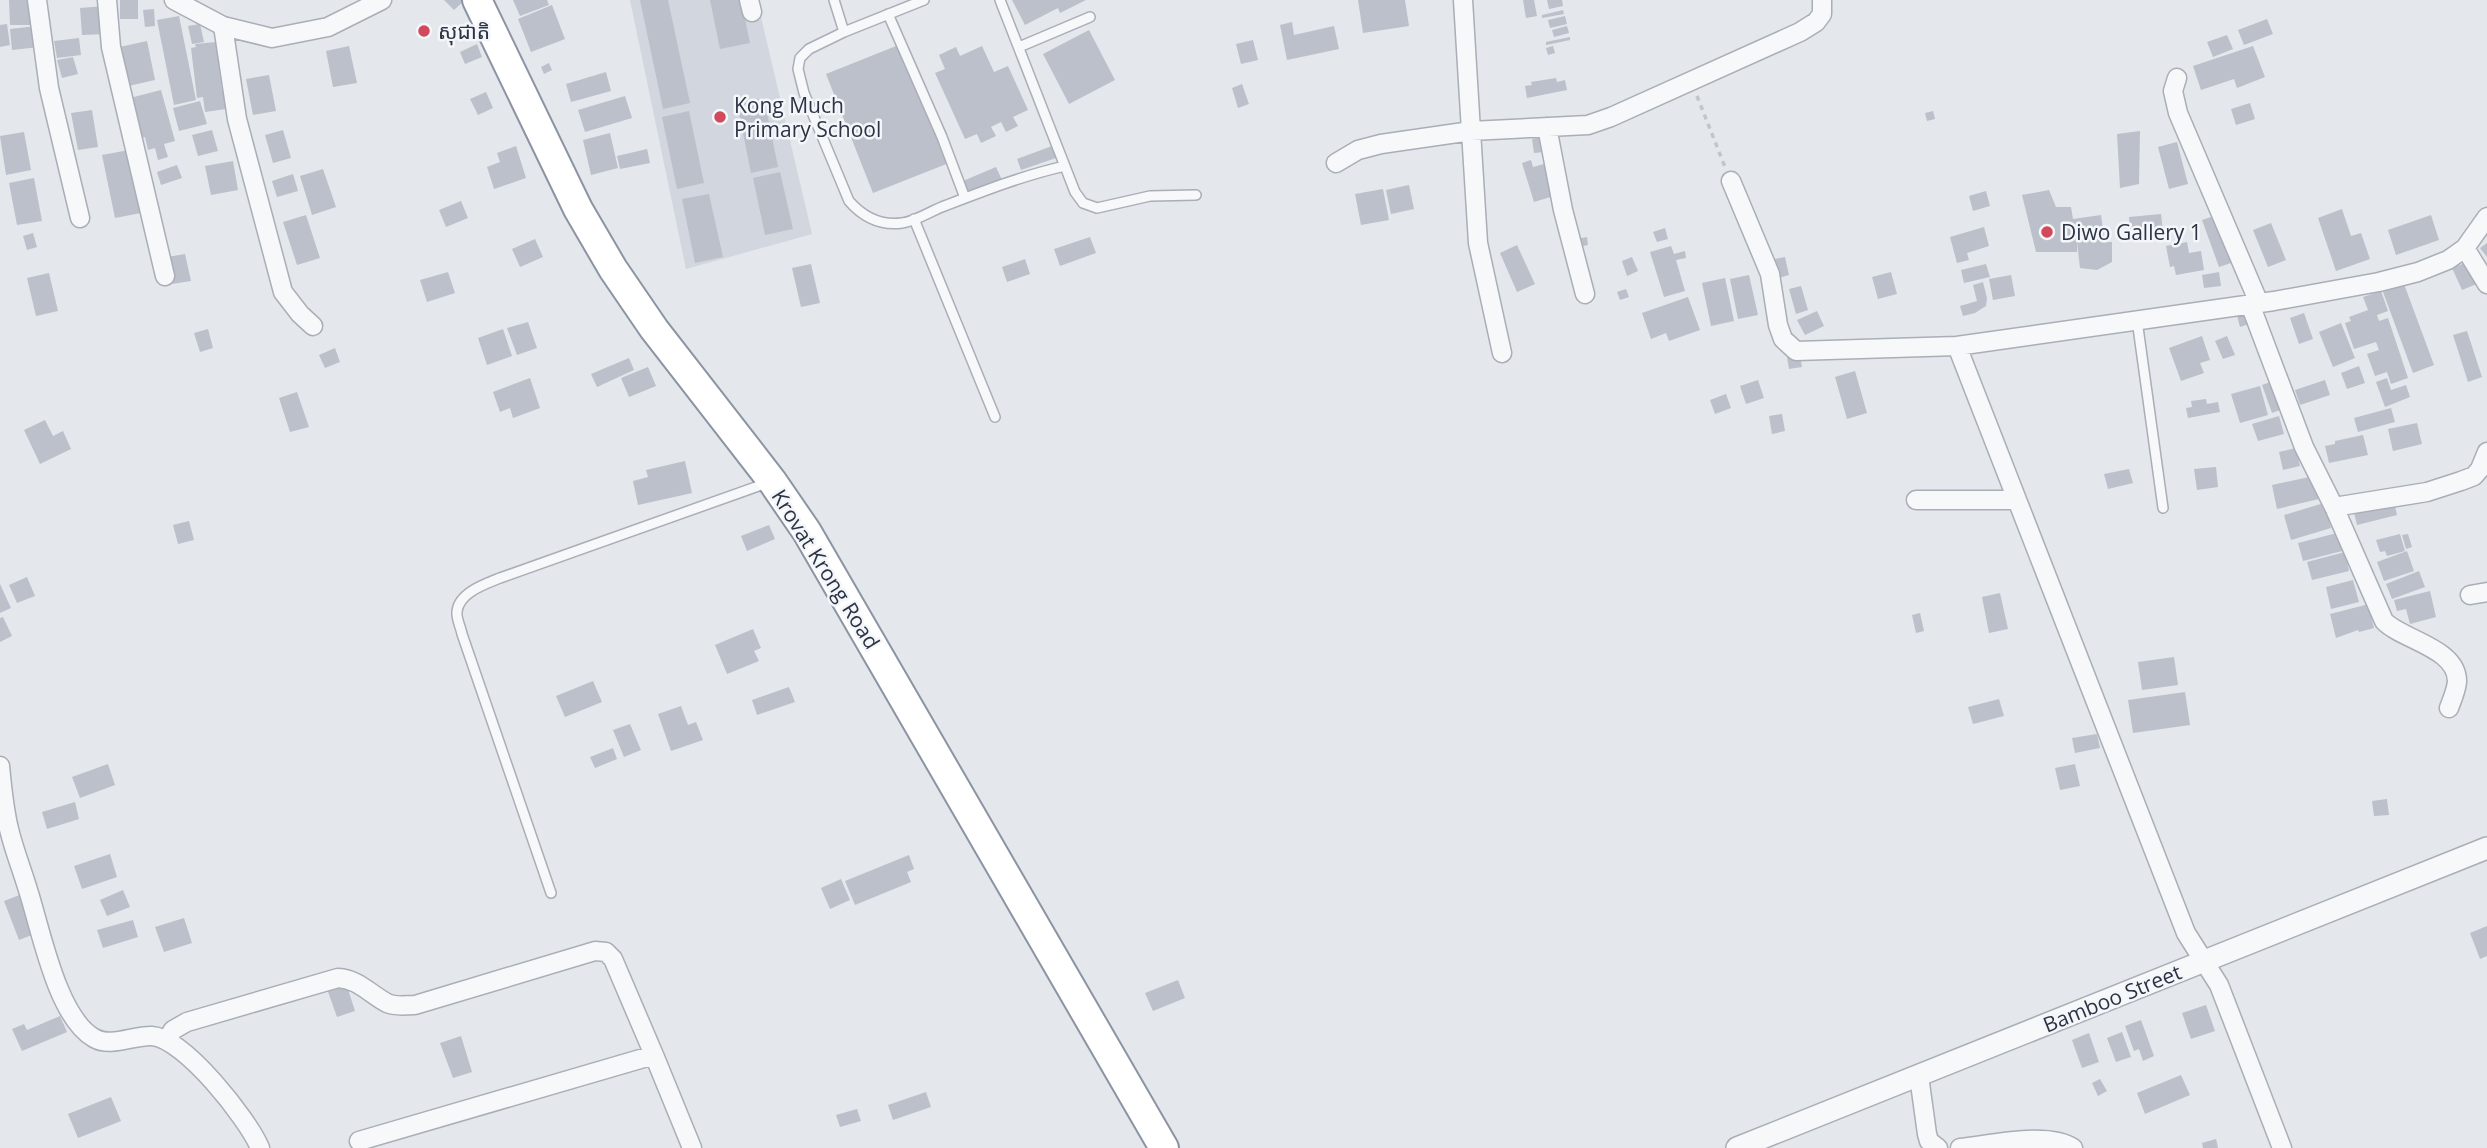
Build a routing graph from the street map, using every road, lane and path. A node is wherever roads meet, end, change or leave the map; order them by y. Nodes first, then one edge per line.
1 (37, 0) edge
2 (107, 0) edge
3 (174, 0) edge
4 (382, 0) edge
5 (477, 0) edge
6 (834, 0) edge
7 (924, 0) edge
8 (1000, 0) edge
9 (1463, 0) edge
10 (1822, 0) edge
11 (888, 14) junction
12 (1090, 17) dead end
13 (223, 26) junction
14 (844, 32) junction
15 (1019, 47) junction
16 (2177, 78) dead end
17 (1691, 81) junction
18 (1547, 127) junction
19 (1471, 131) junction
20 (1336, 163) dead end
21 (1065, 166) junction
22 (1731, 181) joint
23 (1196, 195) dead end
24 (965, 198) junction
25 (2487, 217) edge
26 (80, 218) dead end
27 (914, 219) junction
28 (2465, 248) junction
29 (165, 276) dead end
30 (2487, 284) edge
31 (1585, 294) dead end
32 (2254, 304) junction
33 (2137, 320) junction
34 (313, 326) dead end
35 (1957, 346) junction
36 (1502, 353) dead end
37 (995, 417) dead end
38 (2485, 465) edge
39 (772, 481) junction
40 (1916, 500) dead end
41 (2017, 500) junction
42 (2334, 507) junction
43 (2164, 508) dead end
44 (2449, 708) dead end
45 (0, 766) edge
46 (2487, 848) edge
47 (551, 893) dead end
48 (2203, 961) junction
49 (167, 1040) junction
50 (654, 1055) junction
51 (1919, 1076) junction
52 (359, 1140) dead end
53 (260, 1148) edge
54 (692, 1148) edge
55 (1164, 1148) edge
56 (1737, 1148) edge
57 (1938, 1148) edge
58 (1960, 1148) edge
59 (2073, 1148) edge
60 (2282, 1148) edge

1 - 26 street
2 - 29 street
3 - 13 street
4 - 13 street
5 - 39 highway, Krovat Krong Road
6 - 14 lane
7 - 11 lane
8 - 15 lane
9 - 19 street
10 - 17 street
11 - 14 lane
11 - 24 lane
12 - 15 lane
13 - 34 street
14 - 27 lane
15 - 21 lane
16 - 32 street
17 - 18 street
17 - 22 path
18 - 19 street
18 - 31 street
19 - 20 street
19 - 36 street
21 - 23 lane
21 - 24 lane
22 - 35 street
24 - 27 lane
25 - 28 street
27 - 37 lane
28 - 30 street
28 - 32 street
32 - 33 street
32 - 42 street
33 - 35 street
33 - 43 lane
35 - 41 street
38 - 42 street
39 - 47 lane
39 - 55 highway, Krovat Krong Road
40 - 41 street
41 - 48 street
42 - 44 street
45 - 49 street
46 - 48 street, Bamboo Street
48 - 51 street, Bamboo Street
48 - 60 street
49 - 50 street
49 - 53 street
50 - 52 street
50 - 54 street
51 - 56 street, Bamboo Street
51 - 57 street
58 - 59 street

